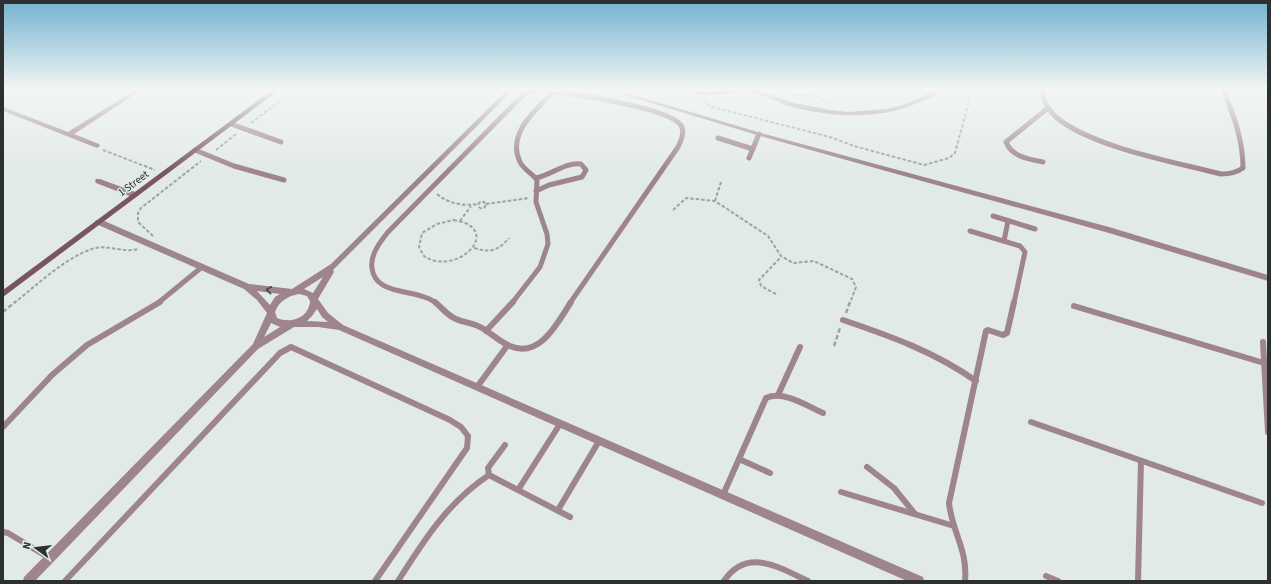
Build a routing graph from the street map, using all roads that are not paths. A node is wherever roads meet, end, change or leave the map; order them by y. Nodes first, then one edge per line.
1 (24, 117) edge
2 (96, 117) edge
3 (240, 117) edge
4 (483, 117) edge
5 (501, 117) edge
6 (530, 117) edge
7 (668, 117) edge
8 (703, 117) edge
9 (1037, 117) edge
10 (1058, 117) edge
11 (1236, 117) edge
12 (231, 124) junction
13 (760, 134) junction
14 (68, 135) junction
15 (718, 138) dead end
16 (281, 142) dead end
17 (97, 146) road end
18 (753, 148) junction
19 (195, 150) junction
20 (749, 158) dead end
21 (1043, 162) dead end
22 (536, 178) junction
23 (284, 180) dead end
24 (98, 181) dead end
25 (536, 194) junction
26 (135, 195) junction
27 (993, 216) dead end
28 (1008, 220) junction
29 (98, 222) junction
30 (1035, 229) dead end
31 (970, 230) dead end
32 (1004, 241) junction
33 (334, 266) junction
34 (202, 267) junction
35 (1268, 278) edge
36 (248, 287) junction
37 (292, 292) junction
38 (3, 294) edge
39 (314, 299) junction
40 (1074, 306) dead end
41 (271, 312) junction
42 (843, 320) road end
43 (293, 324) junction
44 (340, 327) junction
45 (486, 330) junction
46 (1262, 342) dead end
47 (507, 346) junction
48 (255, 347) junction
49 (800, 347) dead end
50 (1264, 364) junction
51 (976, 381) junction
52 (477, 387) junction
53 (778, 395) junction
54 (823, 413) dead end
55 (1031, 422) dead end
56 (560, 424) junction
57 (3, 427) edge
58 (1268, 432) edge
59 (599, 440) junction
60 (505, 445) dead end
61 (739, 459) junction
62 (1141, 461) junction
63 (867, 467) dead end
64 (770, 473) dead end
65 (489, 475) junction
66 (518, 490) junction
67 (841, 492) dead end
68 (723, 495) junction
69 (1262, 503) dead end
70 (558, 510) junction
71 (915, 514) junction
72 (570, 517) dead end
73 (954, 526) junction
74 (3, 532) edge
75 (50, 559) junction
76 (1046, 576) dead end
77 (28, 581) edge
78 (65, 581) edge
79 (375, 581) edge
80 (398, 581) edge
81 (724, 581) edge
82 (808, 581) edge
83 (919, 581) edge
84 (965, 581) edge
85 (1058, 581) edge
86 (1138, 581) edge

1 - 14 street
2 - 14 street
3 - 12 street, 1 Street
4 - 33 street
5 - 45 lane
6 - 22 lane
7 - 47 lane
8 - 13 street
9 - 21 lane
10 - 11 lane
12 - 16 lane
12 - 19 street, 1 Street
13 - 18 lane
13 - 35 street
14 - 17 street
15 - 18 lane
18 - 20 lane
19 - 23 lane
19 - 26 street, 1 Street
22 - 25 lane
22 - 25 lane
24 - 26 street
25 - 45 lane
26 - 29 street, 1 Street
27 - 28 lane
28 - 30 lane
28 - 32 lane
29 - 34 street
29 - 38 street, 1 Street
31 - 32 lane
32 - 51 lane
33 - 37 street
33 - 39 street
34 - 36 street
34 - 57 lane
37 -> 36 street
36 - 41 street
37 - 39 street
37 - 41 street
39 - 43 street
39 - 44 street
40 - 50 lane
41 - 43 street
41 - 48 street
42 - 51 lane
43 - 44 street
43 - 48 street
44 - 52 street
45 - 47 lane
46 - 50 lane
47 - 52 lane
48 - 75 street
49 - 53 lane
50 - 58 lane
51 - 73 lane
52 - 56 street
53 - 54 lane
53 - 61 lane
55 - 62 lane
56 - 59 street
56 - 66 lane
59 - 68 street
59 - 70 lane
60 - 65 lane
61 - 64 lane
61 - 68 lane
62 - 69 lane
62 - 86 lane
63 - 71 lane
65 - 66 lane
65 - 80 lane
66 - 70 lane
67 - 71 lane
68 - 83 street
70 - 72 lane
71 - 73 lane
73 - 84 lane
74 - 75 lane
75 - 77 street
76 - 85 lane
78 - 79 lane
81 - 82 lane

